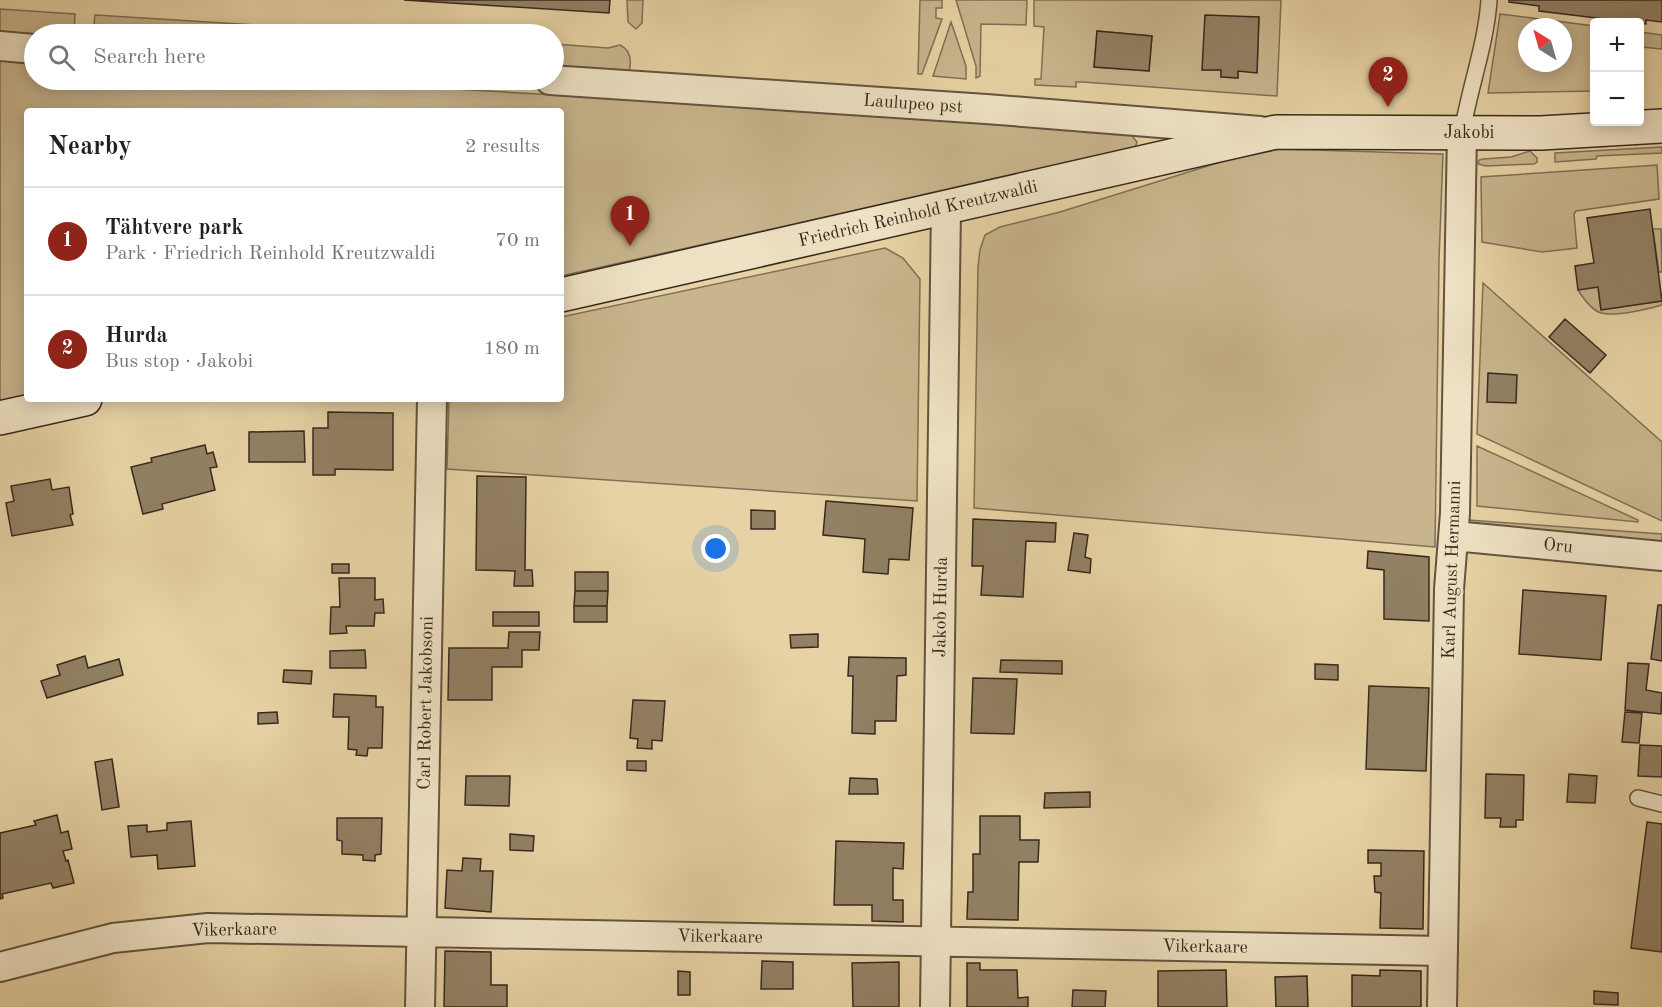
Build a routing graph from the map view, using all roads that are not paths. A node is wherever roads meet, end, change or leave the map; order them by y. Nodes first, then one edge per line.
1 (1490, 0) edge
2 (0, 46) edge
3 (24, 47) edge
4 (564, 81) edge
5 (1662, 126) edge
6 (1276, 132) junction
7 (1462, 133) junction
8 (946, 207) junction
9 (564, 294) edge
10 (72, 402) edge
11 (432, 402) edge
12 (0, 418) edge
13 (1454, 536) junction
14 (1662, 556) edge
15 (1638, 798) dead end
16 (1662, 804) edge
17 (421, 932) junction
18 (936, 941) junction
19 (1443, 951) junction
20 (0, 967) edge
21 (420, 1007) edge
22 (935, 1007) edge
23 (1442, 1007) edge

1 - 7 lane
2 - 3 street
4 - 6 street, Laulupeo pst
5 - 7 main road, Jakobi
6 - 7 main road, Jakobi
6 - 8 main road, Friedrich Reinhold Kreutzwaldi
7 - 13 street, Karl August Hermanni
8 - 9 main road, Friedrich Reinhold Kreutzwaldi
8 - 18 street, Jakob Hurda
10 - 12 main road
11 - 17 street, Carl Robert Jakobsoni
13 - 14 street, Oru
13 - 19 street, Karl August Hermanni
15 - 16 lane
17 - 18 street, Vikerkaare
17 - 20 street, Vikerkaare
17 - 21 street, Carl Robert Jakobsoni
18 - 19 street, Vikerkaare
18 - 22 street, Jakob Hurda
19 - 23 street, Karl August Hermanni

